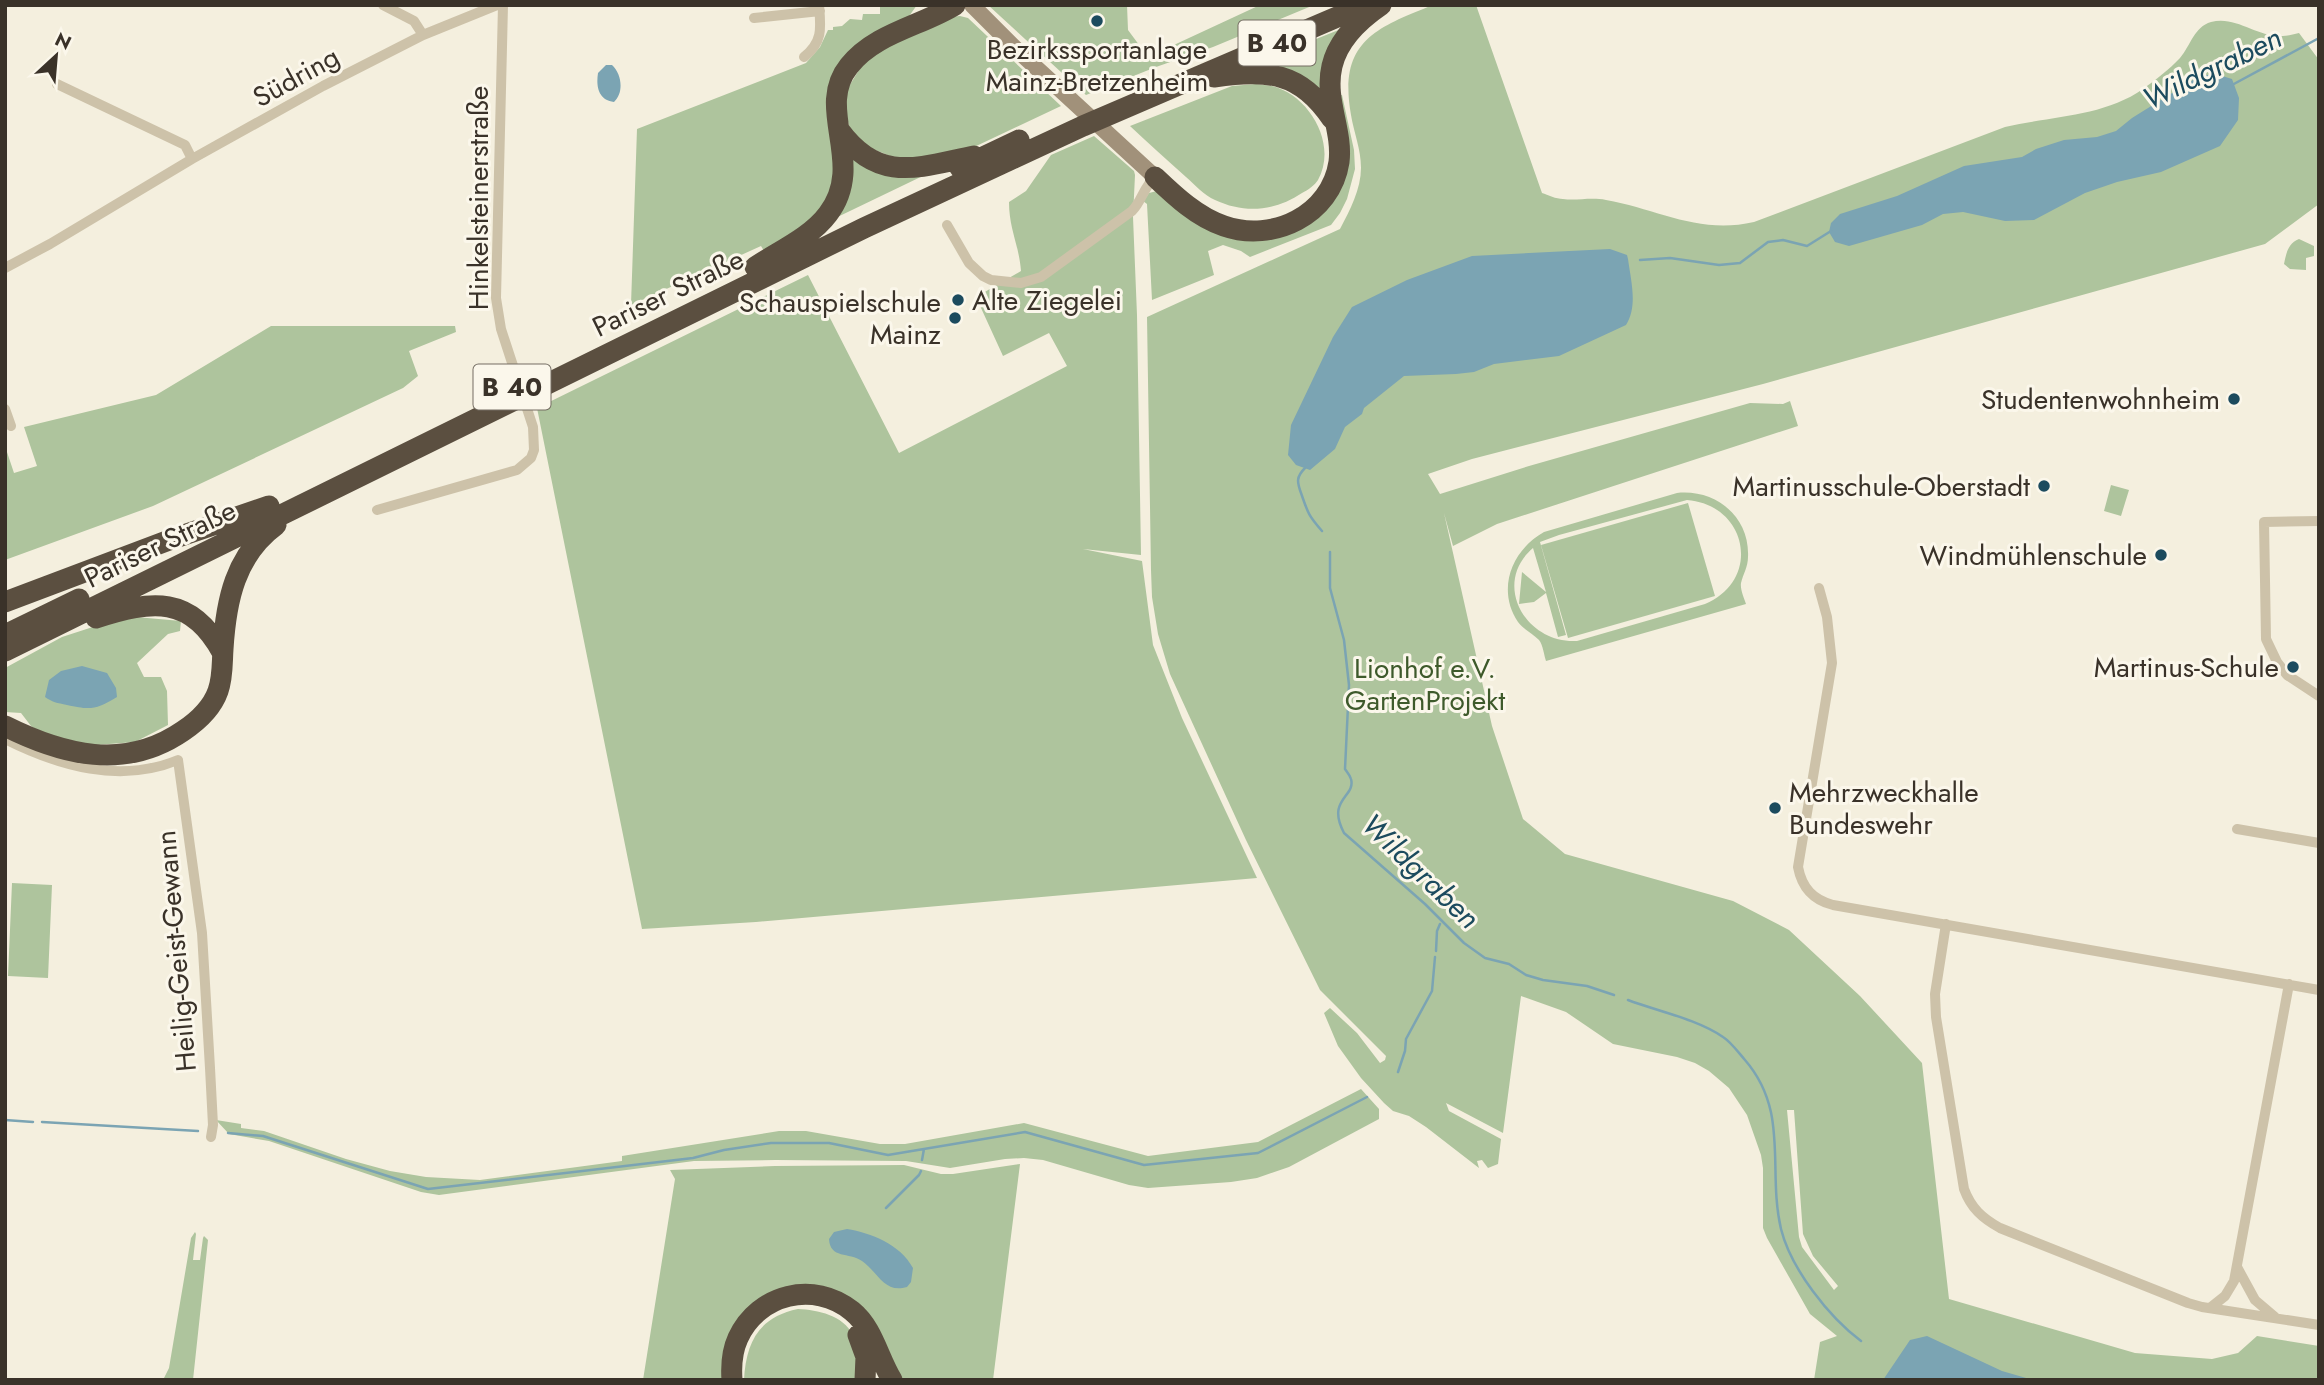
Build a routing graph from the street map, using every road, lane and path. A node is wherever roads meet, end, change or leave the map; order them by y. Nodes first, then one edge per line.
1 (383, 5) edge
2 (497, 5) edge
3 (503, 5) edge
4 (955, 5) edge
5 (972, 5) edge
6 (1335, 5) edge
7 (1365, 5) edge
8 (1381, 5) edge
9 (820, 8) edge
10 (919, 14) edge
11 (754, 18) dead end
12 (423, 36) junction
13 (804, 57) dead end
14 (1189, 81) junction
15 (57, 84) dead end
16 (1102, 110) junction
17 (1077, 121) junction
18 (1334, 121) junction
19 (840, 131) junction
20 (992, 152) junction
21 (192, 159) junction
22 (1155, 177) junction
23 (947, 225) dead end
24 (755, 267) junction
25 (5, 268) edge
26 (5, 409) edge
27 (11, 426) dead end
28 (324, 495) junction
29 (269, 506) junction
30 (377, 510) dead end
31 (2319, 520) edge
32 (1819, 588) dead end
33 (5, 602) edge
34 (8, 644) edge
35 (222, 652) junction
36 (2319, 696) edge
37 (5, 726) edge
38 (5, 739) edge
39 (2237, 829) dead end
40 (2319, 843) edge
41 (1946, 924) junction
42 (2289, 984) junction
43 (2319, 990) edge
44 (211, 1138) dead end
45 (2236, 1267) junction
46 (2210, 1308) junction
47 (2276, 1318) junction
48 (2319, 1325) edge
49 (732, 1380) edge
50 (737, 1380) edge
51 (865, 1380) edge
52 (892, 1380) edge

1 - 12 street
2 - 12 street, Südring
3 - 30 street, Hinkelsteinerstraße
4 - 10 highway, B 40
5 - 22 street
6 - 16 highway, Pariser Straße / B 40
7 - 14 highway, Pariser Straße / B 40
8 - 18 highway, B 40
9 - 11 street
9 - 13 street
10 - 19 highway, B 40
12 - 21 street, Südring
14 - 16 highway, Pariser Straße / B 40
14 - 18 highway, B 40
15 - 21 street
16 - 17 highway, Pariser Straße / B 40
17 - 20 highway, Pariser Straße / B 40
17 - 28 highway, Pariser Straße / B 40
18 - 22 highway, B 40
19 - 20 highway, B 40
19 - 24 highway, B 40
20 - 24 highway, Pariser Straße / B 40
21 - 25 street, Südring
22 - 23 street
24 - 29 highway, Pariser Straße / B 40
26 - 27 street
28 - 34 highway, Pariser Straße / B 40
28 - 35 highway
29 - 33 highway
29 - 34 highway, Pariser Straße / B 40
31 - 36 street
32 - 41 street
34 - 35 highway
35 - 37 highway
38 - 44 street, Heilig-Geist-Gewann
39 - 40 street
41 - 42 street
41 - 46 street
42 - 43 street
42 - 45 street
45 - 46 street
45 - 47 street
46 - 47 street
47 - 48 street
49 - 52 highway
50 - 51 highway

